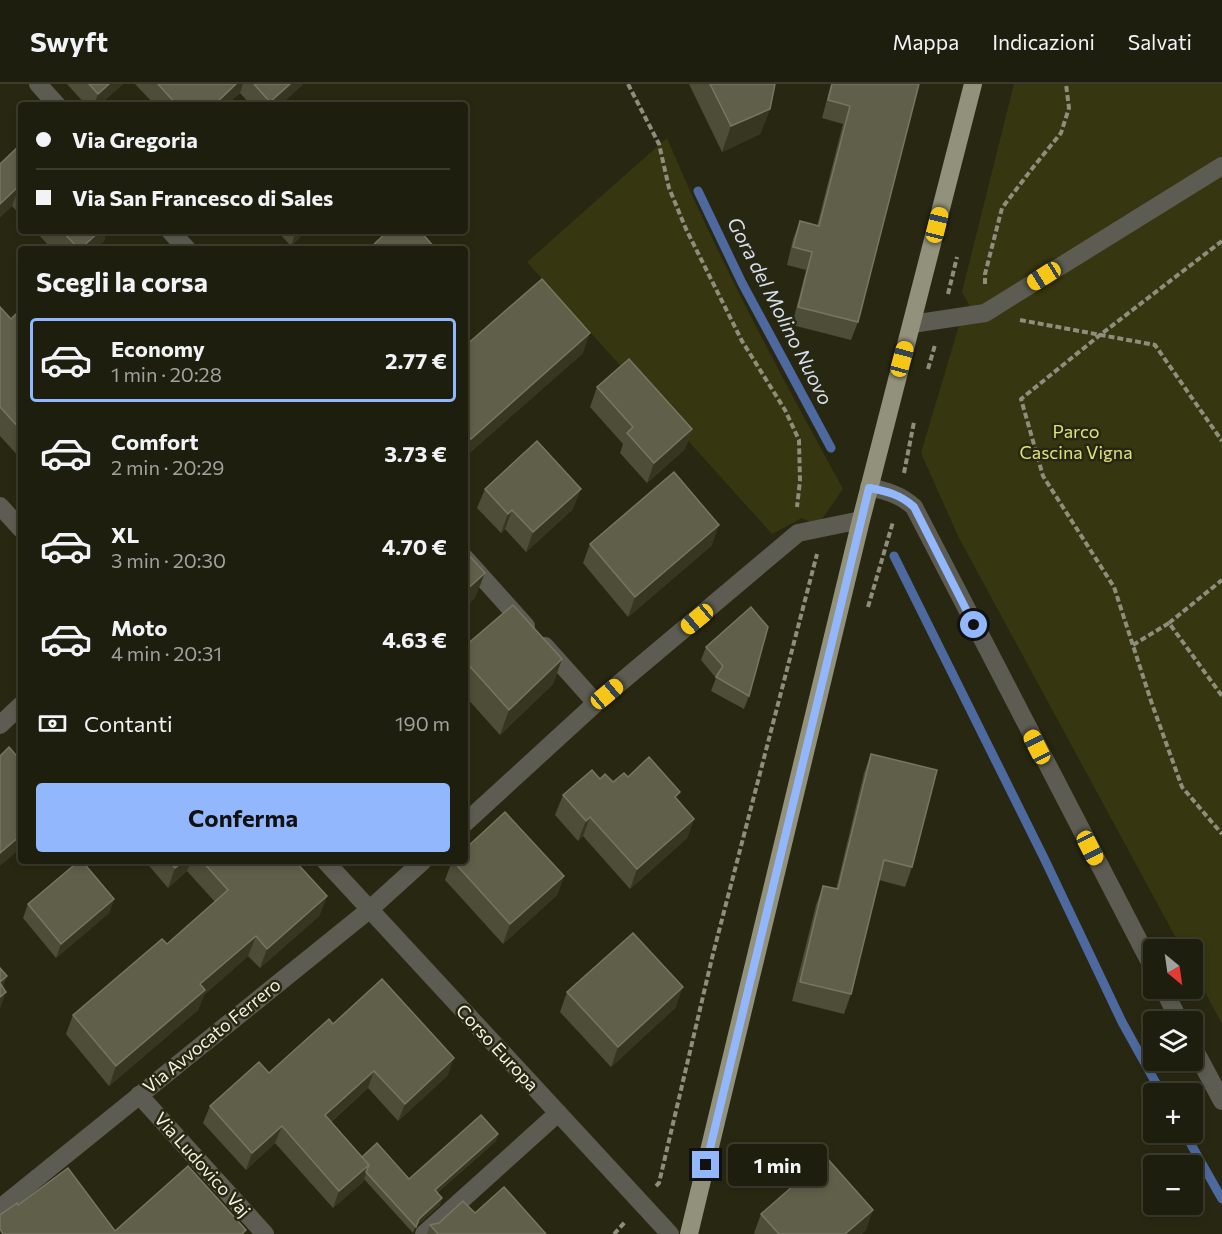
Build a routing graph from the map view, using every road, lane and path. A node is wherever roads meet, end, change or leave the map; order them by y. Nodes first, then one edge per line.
1 (38, 84) edge
2 (628, 84) edge
3 (973, 84) edge
4 (1066, 84) edge
5 (54, 102) edge
6 (1222, 166) edge
7 (174, 234) edge
8 (1222, 241) edge
9 (184, 246) edge
10 (985, 314) junction
11 (912, 324) junction
12 (1100, 334) junction
13 (1222, 441) edge
14 (869, 488) junction
15 (0, 506) edge
16 (861, 520) junction
17 (18, 526) edge
18 (799, 534) junction
19 (468, 561) edge
20 (1222, 580) edge
21 (1169, 623) junction
22 (1133, 645) junction
23 (1222, 696) edge
24 (596, 703) junction
25 (18, 708) edge
26 (0, 725) edge
27 (468, 820) edge
28 (1222, 834) edge
29 (328, 864) edge
30 (420, 864) edge
31 (369, 910) junction
32 (1143, 949) edge
33 (1203, 1066) edge
34 (139, 1095) junction
35 (1222, 1101) edge
36 (558, 1113) junction
37 (0, 1208) edge
38 (265, 1234) edge
39 (424, 1234) edge
40 (670, 1234) edge
41 (689, 1234) edge

1 - 5 street
2 - 18 path
3 - 11 main road
4 - 10 path
6 - 10 street
7 - 9 street
8 - 12 path
10 - 11 street
10 - 12 path
11 - 14 main road
12 - 13 path
12 - 22 path
14 - 16 main road
14 - 32 street
15 - 17 street
16 - 18 street
16 - 41 main road
18 - 24 street
19 - 24 street
20 - 21 path
21 - 22 path
21 - 23 path
22 - 28 path
24 - 27 street
25 - 26 street
29 - 31 street, Corso Europa
30 - 31 street, Via Avvocato Ferrero
31 - 34 street, Via Avvocato Ferrero
31 - 36 street, Corso Europa
33 - 35 street
34 - 37 street, Via Avvocato Ferrero
34 - 38 street, Via Ludovico Vaj
36 - 39 street
36 - 40 street, Corso Europa

